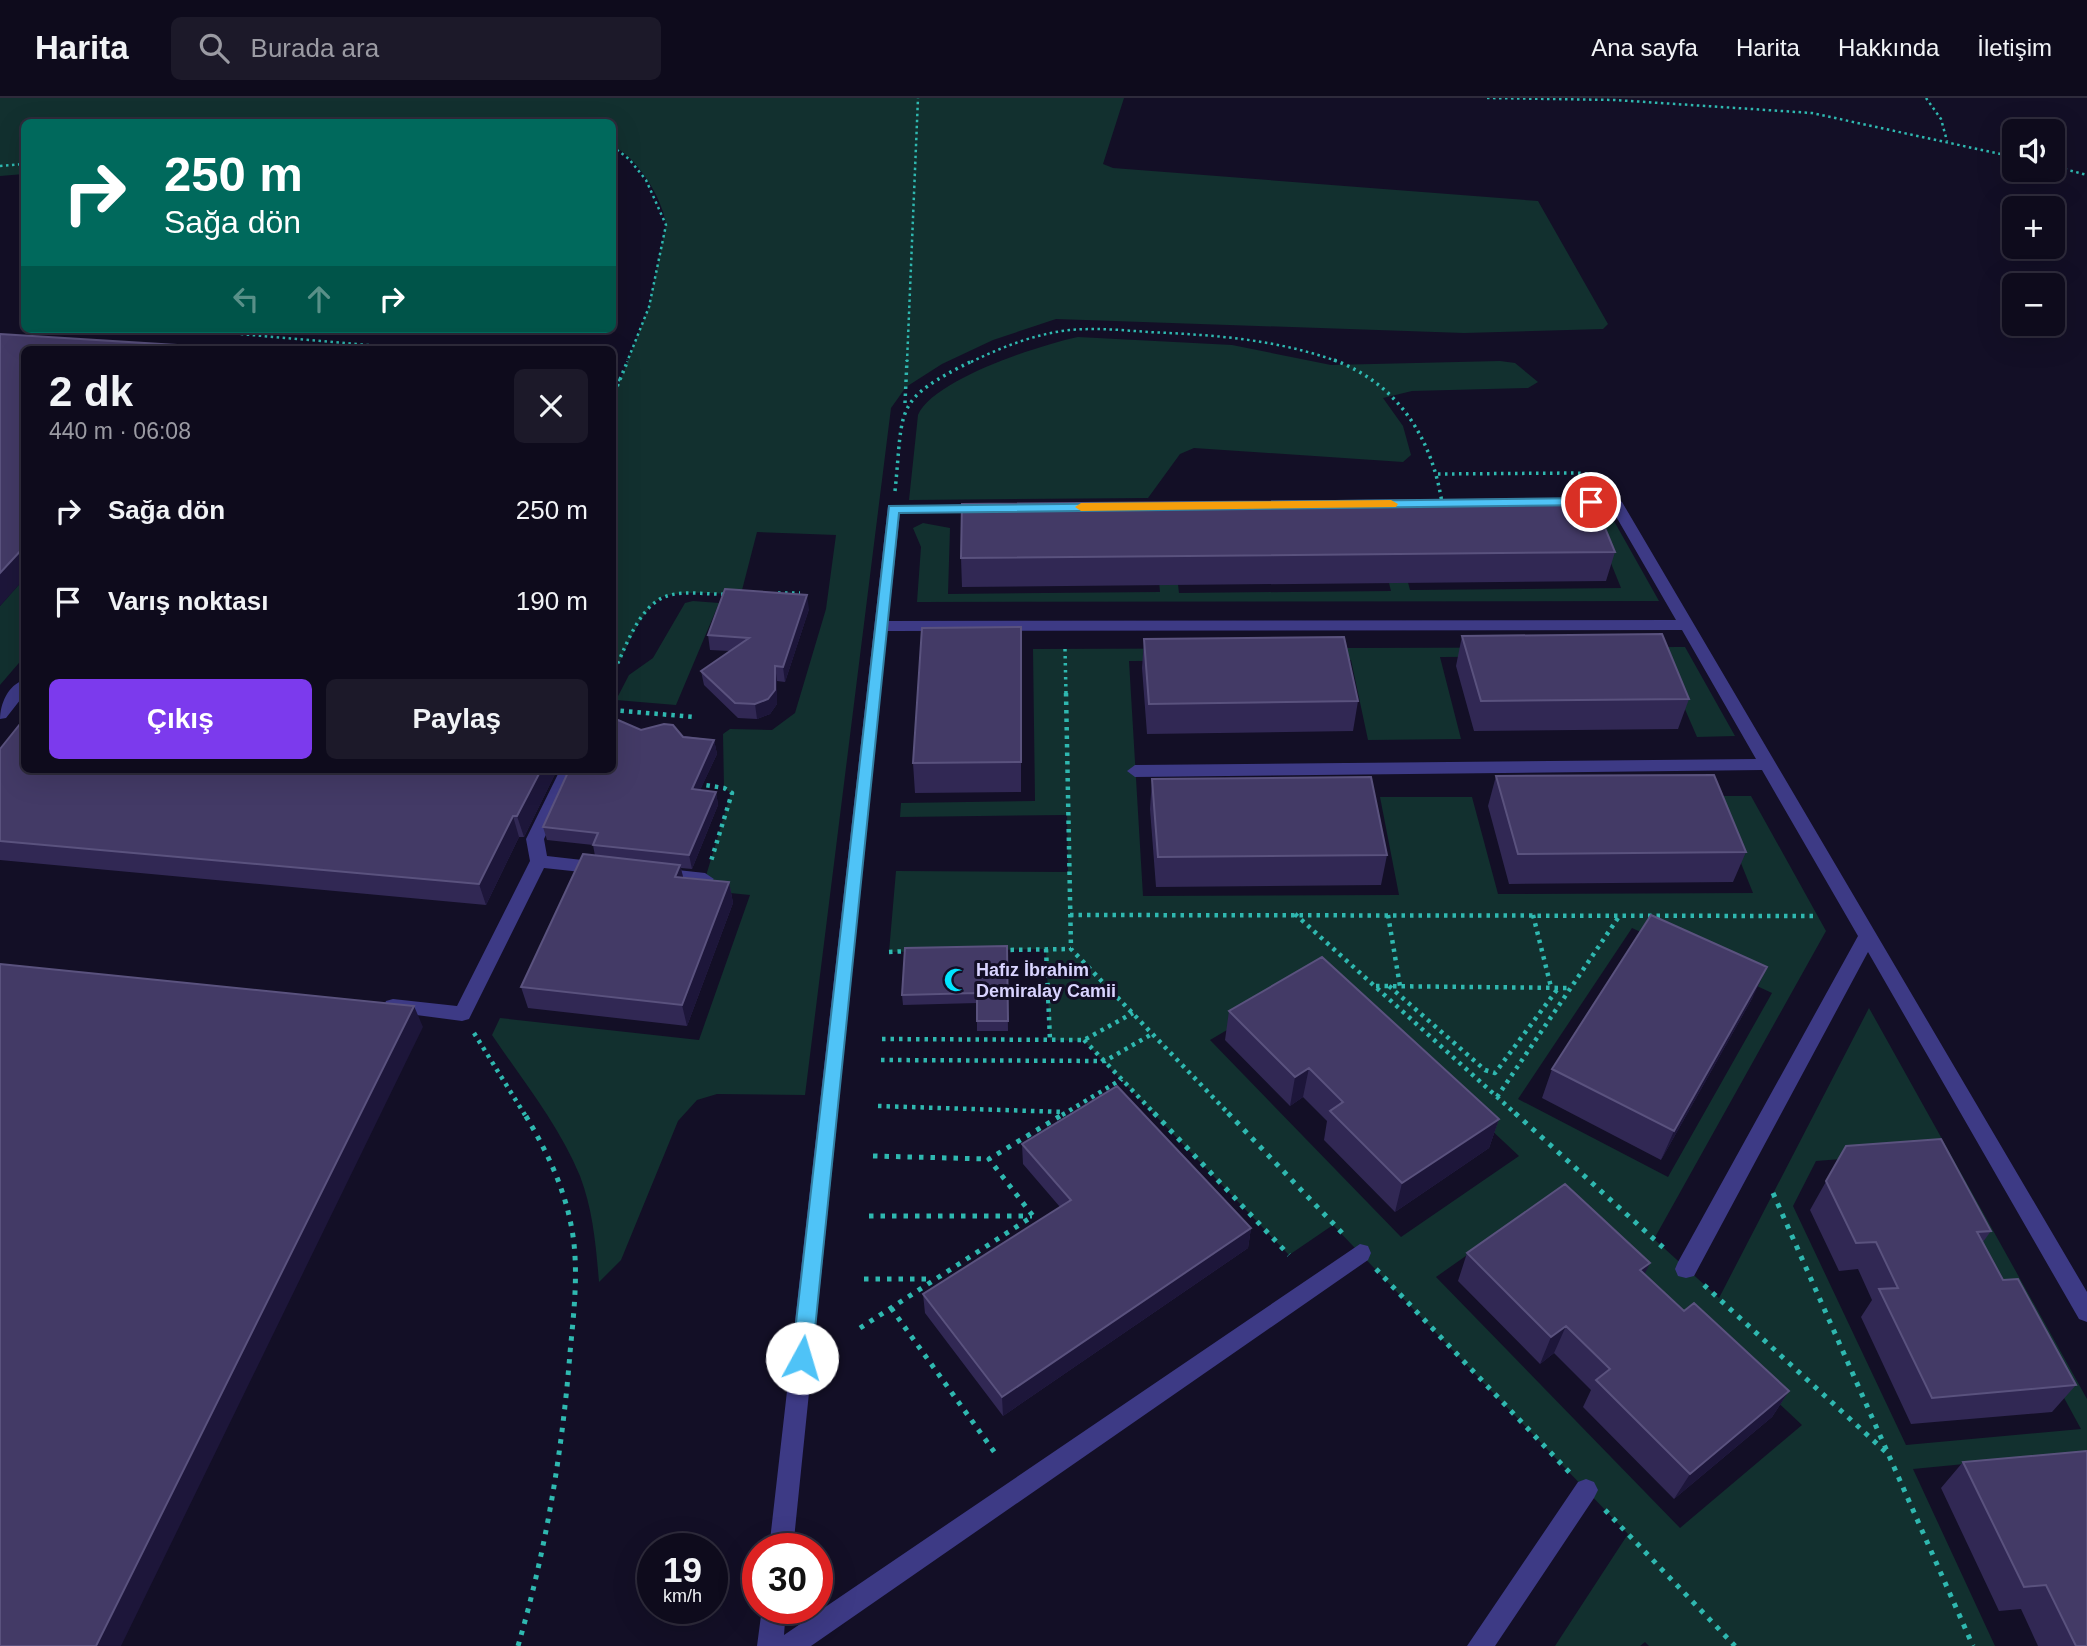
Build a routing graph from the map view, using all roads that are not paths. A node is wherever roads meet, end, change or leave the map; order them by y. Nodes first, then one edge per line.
1 (1549, 502) edge
2 (1006, 508) edge
3 (1688, 625) junction
4 (881, 626) junction
5 (21, 689) edge
6 (0, 714) edge
7 (1768, 764) junction
8 (1135, 771) dead end
9 (567, 773) edge
10 (538, 861) junction
11 (705, 878) edge
12 (1868, 935) junction
13 (369, 1004) edge
14 (1360, 1253) dead end
15 (1686, 1269) road end
16 (2087, 1312) edge
17 (1586, 1490) dead end
18 (783, 1533) edge
19 (772, 1624) edge
20 (770, 1646) edge
21 (789, 1646) edge
22 (1480, 1646) edge

1 - 3 street
2 - 4 street
3 - 4 street
3 - 7 street
4 - 18 street
5 - 6 street
7 - 8 street
7 - 12 street
9 - 10 street
10 - 11 street
10 - 13 street
12 - 15 street
12 - 16 street
14 - 21 street
17 - 22 street
19 - 20 street

